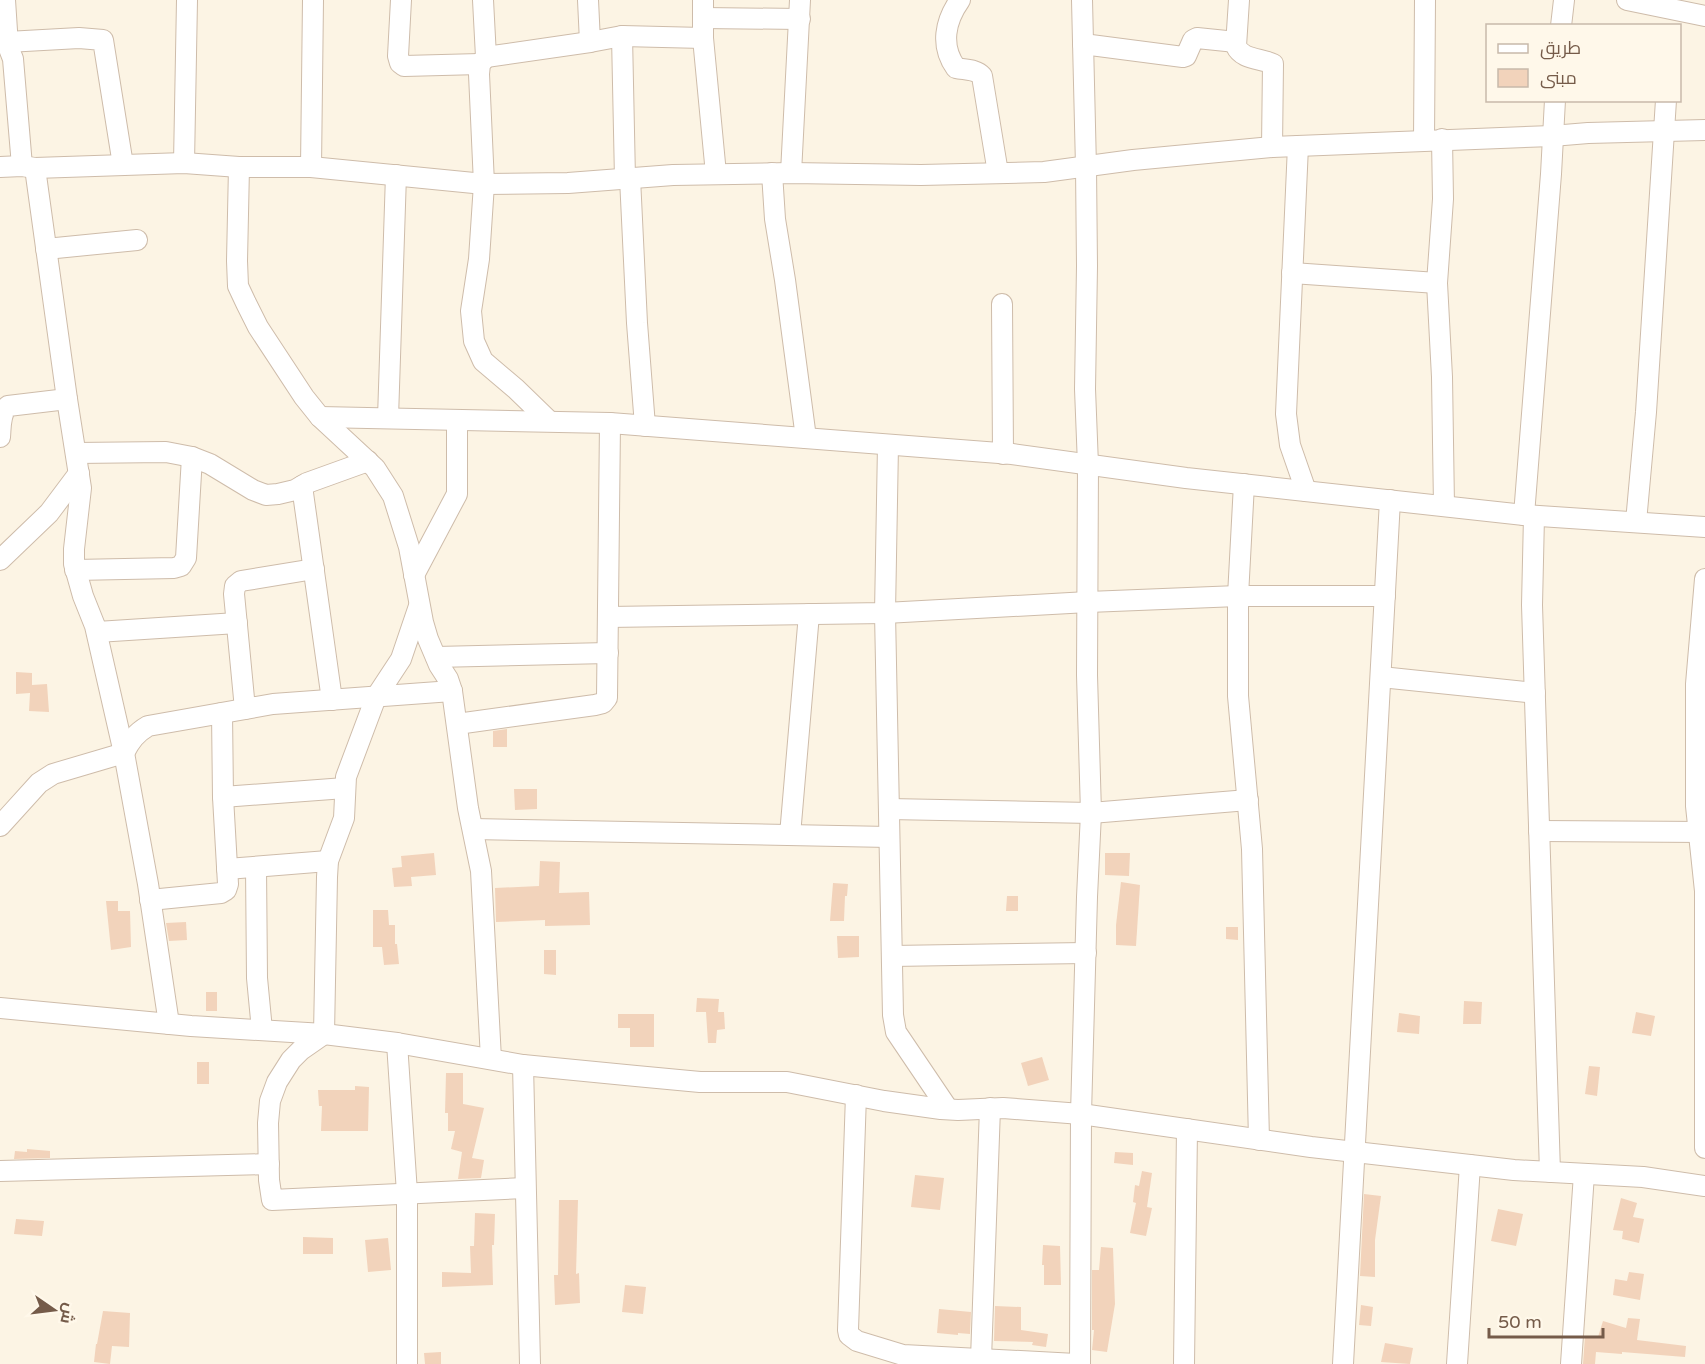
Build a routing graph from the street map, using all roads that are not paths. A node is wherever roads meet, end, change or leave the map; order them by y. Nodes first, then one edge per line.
1 (4, 0) edge
2 (187, 0) edge
3 (313, 0) edge
4 (400, 0) edge
5 (483, 0) edge
6 (588, 0) edge
7 (960, 0) edge
8 (1082, 0) edge
9 (1239, 0) edge
10 (1425, 0) edge
11 (1564, 0) edge
12 (1627, 0) edge
13 (703, 9) edge
14 (800, 10) edge
15 (1705, 16) edge
16 (1674, 18) edge
17 (1561, 24) edge
18 (622, 36) junction
19 (703, 38) junction
20 (590, 42) junction
21 (1236, 42) junction
22 (1083, 44) junction
23 (5, 45) edge
24 (483, 60) junction
25 (1555, 102) edge
26 (1666, 102) edge
27 (1664, 130) junction
28 (1705, 130) edge
29 (1552, 136) junction
30 (1433, 140) junction
31 (1298, 146) junction
32 (1272, 147) junction
33 (184, 163) junction
34 (123, 165) junction
35 (0, 167) edge
36 (29, 167) junction
37 (239, 167) junction
38 (311, 167) junction
39 (1086, 167) junction
40 (781, 173) junction
41 (998, 173) junction
42 (716, 174) junction
43 (396, 175) junction
44 (628, 178) junction
45 (484, 183) junction
46 (136, 240) dead end
47 (46, 249) junction
48 (1292, 273) junction
49 (1437, 283) junction
50 (1002, 304) dead end
51 (67, 399) junction
52 (320, 417) junction
53 (388, 418) junction
54 (457, 420) junction
55 (549, 422) junction
56 (610, 423) junction
57 (645, 426) junction
58 (0, 437) edge
59 (806, 438) junction
60 (888, 445) junction
61 (76, 453) junction
62 (1002, 454) junction
63 (192, 458) junction
64 (369, 461) junction
65 (1089, 465) junction
66 (79, 473) junction
67 (1244, 484) junction
68 (302, 486) junction
69 (1306, 491) junction
70 (1390, 500) junction
71 (1444, 506) junction
72 (1529, 515) junction
73 (1636, 522) junction
74 (1705, 526) edge
75 (0, 560) edge
76 (314, 569) junction
77 (75, 570) junction
78 (414, 575) junction
79 (1705, 579) edge
80 (1238, 596) junction
81 (1385, 596) junction
82 (1088, 602) junction
83 (419, 606) junction
84 (809, 614) junction
85 (885, 614) junction
86 (608, 617) junction
87 (237, 623) junction
88 (96, 632) junction
89 (608, 653) junction
90 (436, 657) junction
91 (1381, 677) junction
92 (452, 691) junction
93 (1535, 693) junction
94 (376, 697) junction
95 (333, 700) junction
96 (245, 709) junction
97 (222, 713) junction
98 (457, 724) junction
99 (124, 753) junction
100 (345, 788) junction
101 (223, 796) junction
102 (1248, 800) junction
103 (889, 809) junction
104 (1091, 813) junction
105 (0, 826) edge
106 (472, 829) junction
107 (1539, 831) junction
108 (1702, 832) edge
109 (790, 835) junction
110 (889, 837) junction
111 (328, 861) junction
112 (256, 867) junction
113 (227, 869) junction
114 (150, 900) junction
115 (1086, 953) junction
116 (892, 956) junction
117 (1705, 956) edge
118 (0, 1008) edge
119 (169, 1024) junction
120 (262, 1030) junction
121 (324, 1034) junction
122 (397, 1043) junction
123 (491, 1059) junction
124 (523, 1065) junction
125 (856, 1095) junction
126 (990, 1108) junction
127 (948, 1109) junction
128 (1081, 1114) junction
129 (1187, 1129) junction
130 (1259, 1140) junction
131 (1705, 1148) edge
132 (1353, 1151) junction
133 (269, 1164) junction
134 (1470, 1165) junction
135 (0, 1171) edge
136 (1550, 1172) junction
137 (1584, 1174) junction
138 (1705, 1186) edge
139 (525, 1188) junction
140 (406, 1193) junction
141 (981, 1359) junction
142 (903, 1360) edge
143 (407, 1364) edge
144 (530, 1364) edge
145 (1078, 1364) edge
146 (1184, 1364) edge
147 (1343, 1364) edge
148 (1457, 1364) edge
149 (1571, 1364) edge

1 - 23 street
2 - 33 street
3 - 38 street
4 - 24 street
5 - 24 street
6 - 20 street
7 - 41 street
8 - 22 street
9 - 21 street
10 - 30 street
11 - 17 street
12 - 16 street
13 - 14 street
13 - 19 street
14 - 40 street
15 - 16 street
18 - 19 street
18 - 20 street
18 - 44 street
19 - 42 street
20 - 24 street
21 - 22 street
21 - 32 street
22 - 39 street
23 - 34 street
23 - 36 street
24 - 45 street
25 - 29 street
26 - 27 street
27 - 28 street
27 - 29 street
27 - 73 street
29 - 30 street
29 - 72 street
30 - 31 street
30 - 49 street
31 - 32 street
31 - 48 street
32 - 39 street
33 - 34 street
33 - 37 street
34 - 36 street
35 - 36 street
36 - 47 street
37 - 38 street
37 - 52 street
38 - 43 street
39 - 41 street
39 - 65 street
40 - 41 street
40 - 42 street
40 - 59 street
42 - 44 street
43 - 45 street
43 - 53 street
44 - 45 street
44 - 57 street
45 - 55 street
46 - 47 street
47 - 51 street
48 - 49 street
48 - 69 street
49 - 71 street
50 - 62 street
51 - 58 street
51 - 61 street
52 - 53 street
52 - 64 street
53 - 54 street
54 - 55 street
54 - 78 street
55 - 56 street
56 - 57 street
56 - 86 street
57 - 59 street
59 - 60 street
60 - 62 street
60 - 85 street
61 - 63 street
61 - 66 street
62 - 65 street
63 - 68 street
63 - 77 street
64 - 68 street
64 - 78 street
65 - 67 street
65 - 82 street
66 - 75 street
66 - 77 street
67 - 69 street
67 - 80 street
68 - 76 street
69 - 70 street
70 - 71 street
70 - 81 street
71 - 72 street
72 - 73 street
72 - 93 street
73 - 74 street
76 - 87 street
76 - 95 street
77 - 88 street
78 - 83 street
79 - 108 street
80 - 81 street
80 - 82 street
80 - 102 street
81 - 91 street
82 - 85 street
82 - 104 street
83 - 90 street
83 - 94 street
84 - 85 street
84 - 86 street
84 - 109 street
85 - 103 street
86 - 89 street
87 - 88 street
87 - 96 street
88 - 99 street
89 - 90 street
89 - 98 street
90 - 92 street
91 - 93 street
91 - 132 street
92 - 94 street
92 - 98 street
93 - 107 street
94 - 95 street
94 - 100 street
95 - 96 street
96 - 97 street
97 - 99 street
97 - 101 street
98 - 106 street
99 - 105 street
99 - 114 street
100 - 101 street
100 - 111 street
101 - 113 street
102 - 104 street
102 - 130 street
103 - 104 street
103 - 110 street
104 - 115 street
106 - 109 street
106 - 123 street
107 - 108 street
107 - 136 street
108 - 117 street
109 - 110 street
110 - 116 street
111 - 112 street
111 - 121 street
112 - 113 street
112 - 120 street
113 - 114 street
114 - 119 street
115 - 116 street
115 - 128 street
116 - 127 street
117 - 131 street
118 - 119 street
119 - 120 street
120 - 121 street
121 - 122 street
121 - 133 street
122 - 123 street
122 - 140 street
123 - 124 street
124 - 125 street
124 - 139 street
125 - 127 street
125 - 142 street
126 - 127 street
126 - 128 street
126 - 141 street
128 - 129 street
128 - 145 street
129 - 130 street
129 - 146 street
130 - 132 street
132 - 134 street
132 - 147 street
133 - 135 street
133 - 140 street
134 - 136 street
134 - 148 street
136 - 137 street
137 - 138 street
137 - 149 street
139 - 140 street
139 - 144 street
140 - 143 street
141 - 142 street
141 - 145 street

